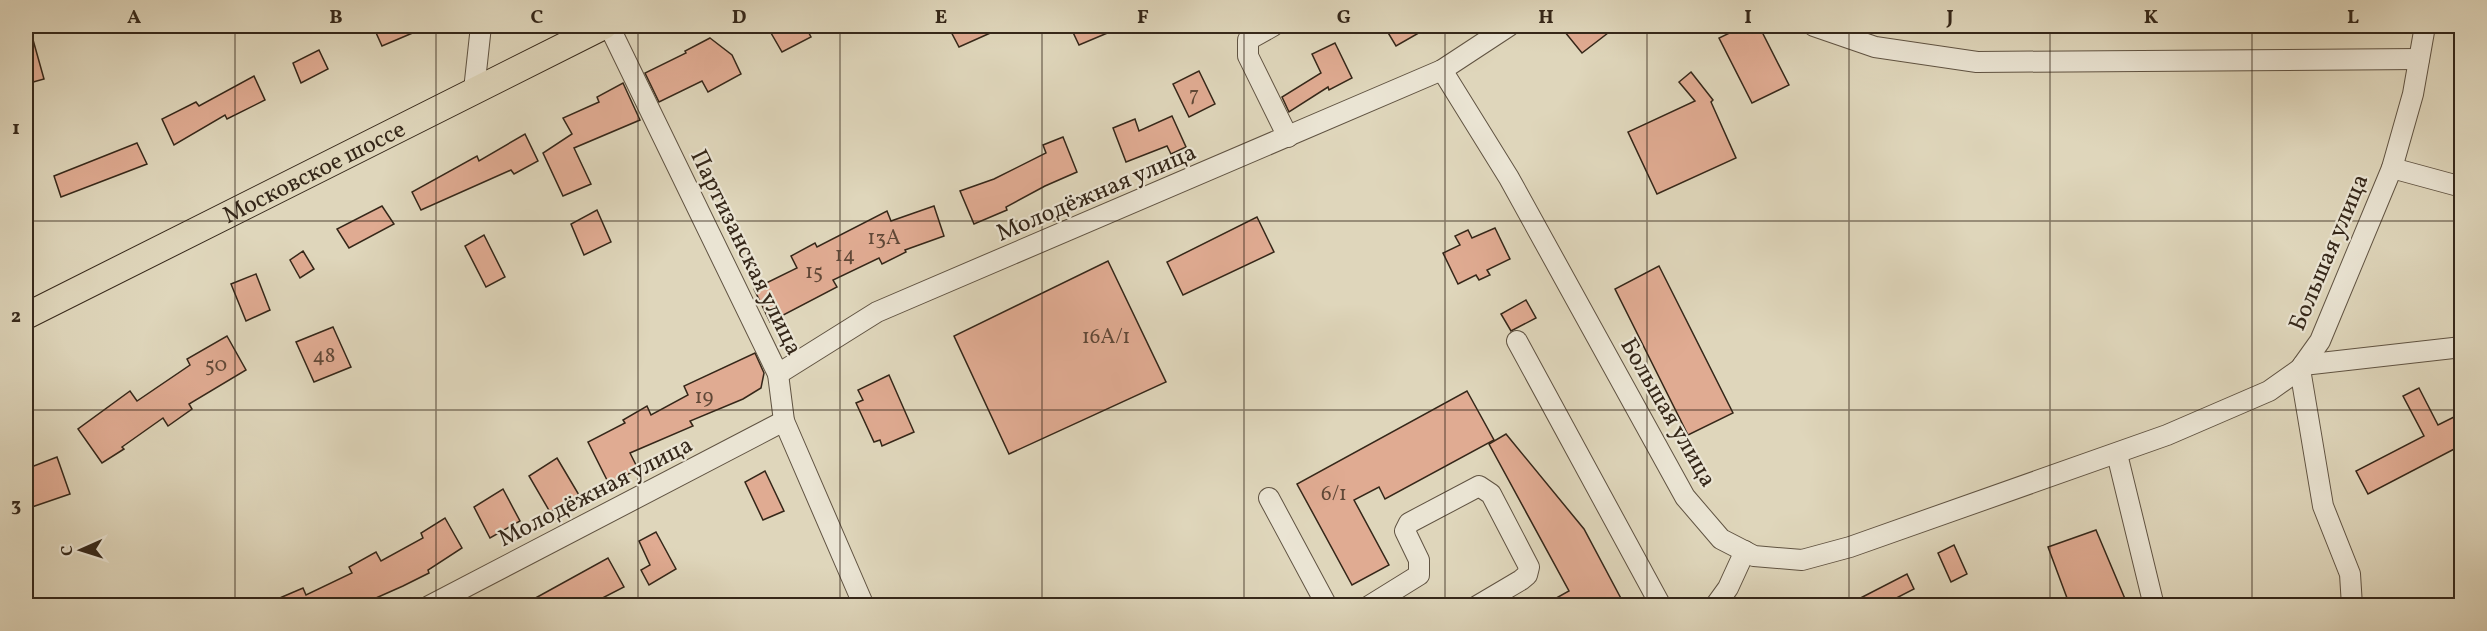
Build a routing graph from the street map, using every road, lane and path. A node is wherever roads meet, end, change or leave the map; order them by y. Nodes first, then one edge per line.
1 (481, 26) edge
2 (604, 26) edge
3 (609, 26) edge
4 (1273, 26) edge
5 (1509, 26) edge
6 (1814, 26) edge
7 (2425, 26) edge
8 (2419, 59) junction
9 (1442, 70) junction
10 (474, 90) junction
11 (1288, 137) junction
12 (2392, 168) junction
13 (2462, 187) edge
14 (26, 316) edge
15 (1517, 341) dead end
16 (2462, 347) edge
17 (2302, 367) junction
18 (778, 374) junction
19 (784, 421) junction
20 (2116, 454) junction
21 (1269, 498) dead end
22 (1745, 551) junction
23 (429, 606) edge
24 (864, 606) edge
25 (1327, 606) edge
26 (1369, 606) edge
27 (1477, 606) edge
28 (1661, 606) edge
29 (1716, 606) edge
30 (2154, 606) edge
31 (2352, 606) edge

1 - 10 street
2 - 10 main road, Московское шоссе
3 - 18 street, Партизанская улица
4 - 11 street
5 - 9 street, Молодёжная улица
6 - 8 street
7 - 8 street, Большая улица
8 - 12 street, Большая улица
9 - 11 street, Молодёжная улица
9 - 22 street, Большая улица
10 - 14 main road, Московское шоссе
11 - 18 street, Молодёжная улица
12 - 13 street
12 - 17 street, Большая улица
15 - 28 street
16 - 17 street
17 - 20 street, Большая улица
17 - 31 street
18 - 19 street, Партизанская улица
19 - 23 street, Молодёжная улица
19 - 24 street, Партизанская улица
20 - 22 street, Большая улица
20 - 30 street
21 - 25 street
22 - 29 street
26 - 27 street

